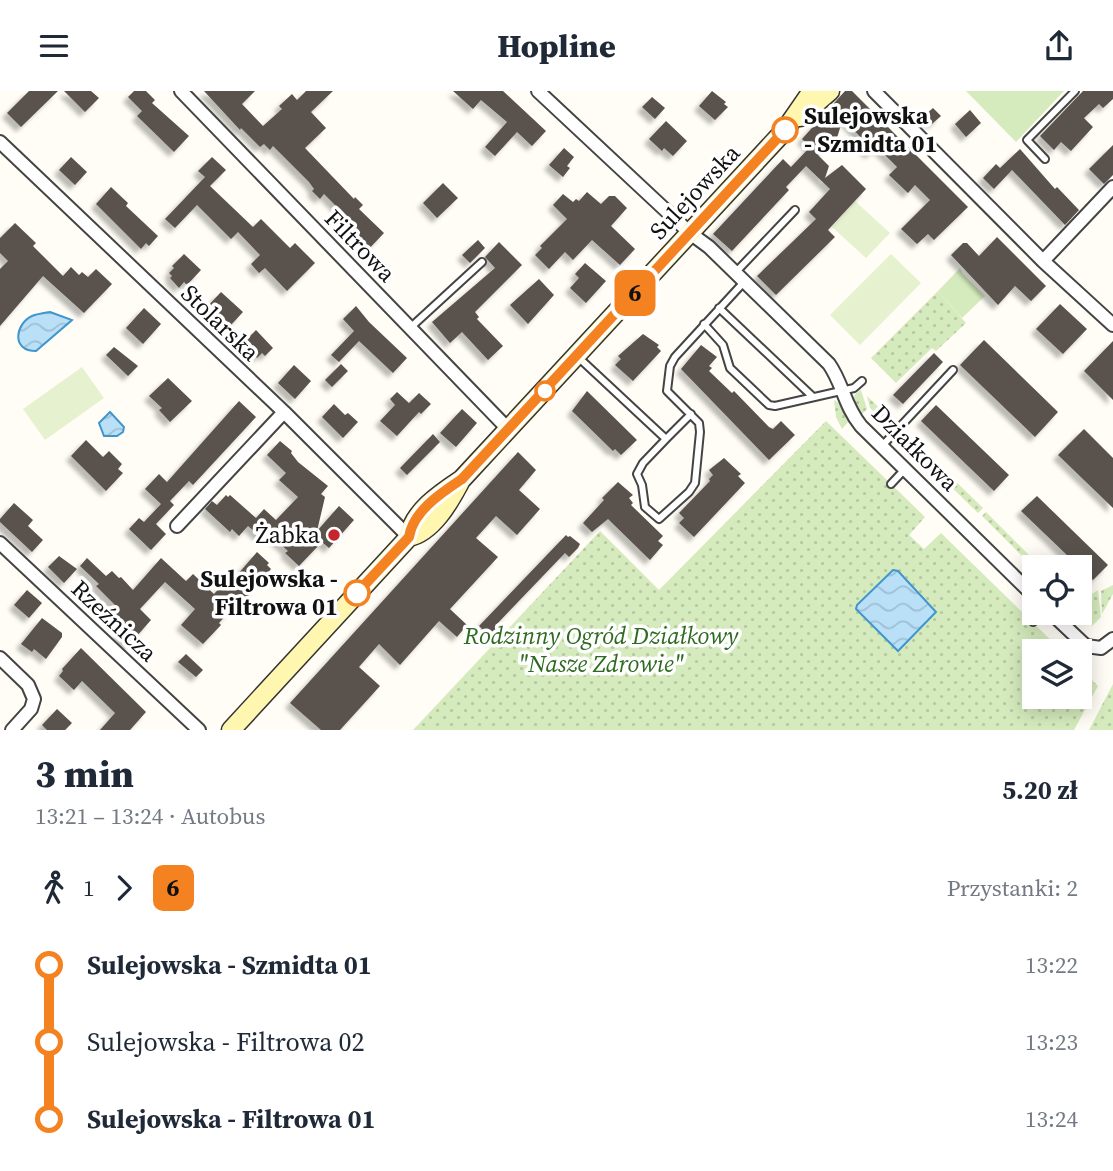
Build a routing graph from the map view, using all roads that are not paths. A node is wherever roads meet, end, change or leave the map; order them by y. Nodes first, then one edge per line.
1 (181, 91) edge
2 (538, 91) edge
3 (812, 91) edge
4 (830, 91) edge
5 (874, 91) edge
6 (1075, 91) edge
7 (792, 123) junction
8 (0, 142) edge
9 (1045, 159) dead end
10 (1113, 187) edge
11 (795, 210) dead end
12 (690, 233) junction
13 (1043, 261) junction
14 (482, 262) dead end
15 (740, 277) junction
16 (719, 308) junction
17 (704, 324) junction
18 (1113, 325) edge
19 (410, 328) junction
20 (577, 355) junction
21 (953, 370) dead end
22 (862, 381) dead end
23 (841, 390) junction
24 (813, 397) junction
25 (284, 412) junction
26 (691, 414) junction
27 (508, 429) junction
28 (666, 439) junction
29 (882, 446) junction
30 (905, 469) junction
31 (891, 484) dead end
32 (177, 526) dead end
33 (409, 537) junction
34 (0, 543) edge
35 (1022, 584) edge
36 (1064, 625) edge
37 (1108, 643) edge
38 (0, 658) edge
39 (12, 730) edge
40 (199, 730) edge
41 (231, 730) edge

1 - 19 street, Filtrowa
2 - 12 street, Działkowa
3 - 7 main road, Sulejowska
4 - 7 main road, Sulejowska
5 - 13 street
6 - 9 lane
7 - 12 main road, Sulejowska
8 - 25 street, Stolarska
10 - 13 street
11 - 15 lane
12 - 15 street, Działkowa
12 - 20 main road, Sulejowska
13 - 18 street
14 - 19 lane
15 - 16 lane
15 - 23 street, Działkowa
16 - 17 lane
16 - 24 lane
17 - 24 lane
17 - 26 lane
19 - 27 street, Filtrowa
20 - 27 main road, Sulejowska
20 - 28 lane
21 - 29 lane
22 - 23 lane
23 - 24 lane
23 - 29 street, Działkowa
25 - 32 street
25 - 33 street, Stolarska
26 - 28 lane
26 - 28 lane
27 - 33 main road, Sulejowska
29 - 30 street, Działkowa
30 - 31 lane
30 - 35 street, Działkowa
33 - 41 main road, Sulejowska
34 - 40 street, Rzeźnicza
36 - 37 street
38 - 39 street

